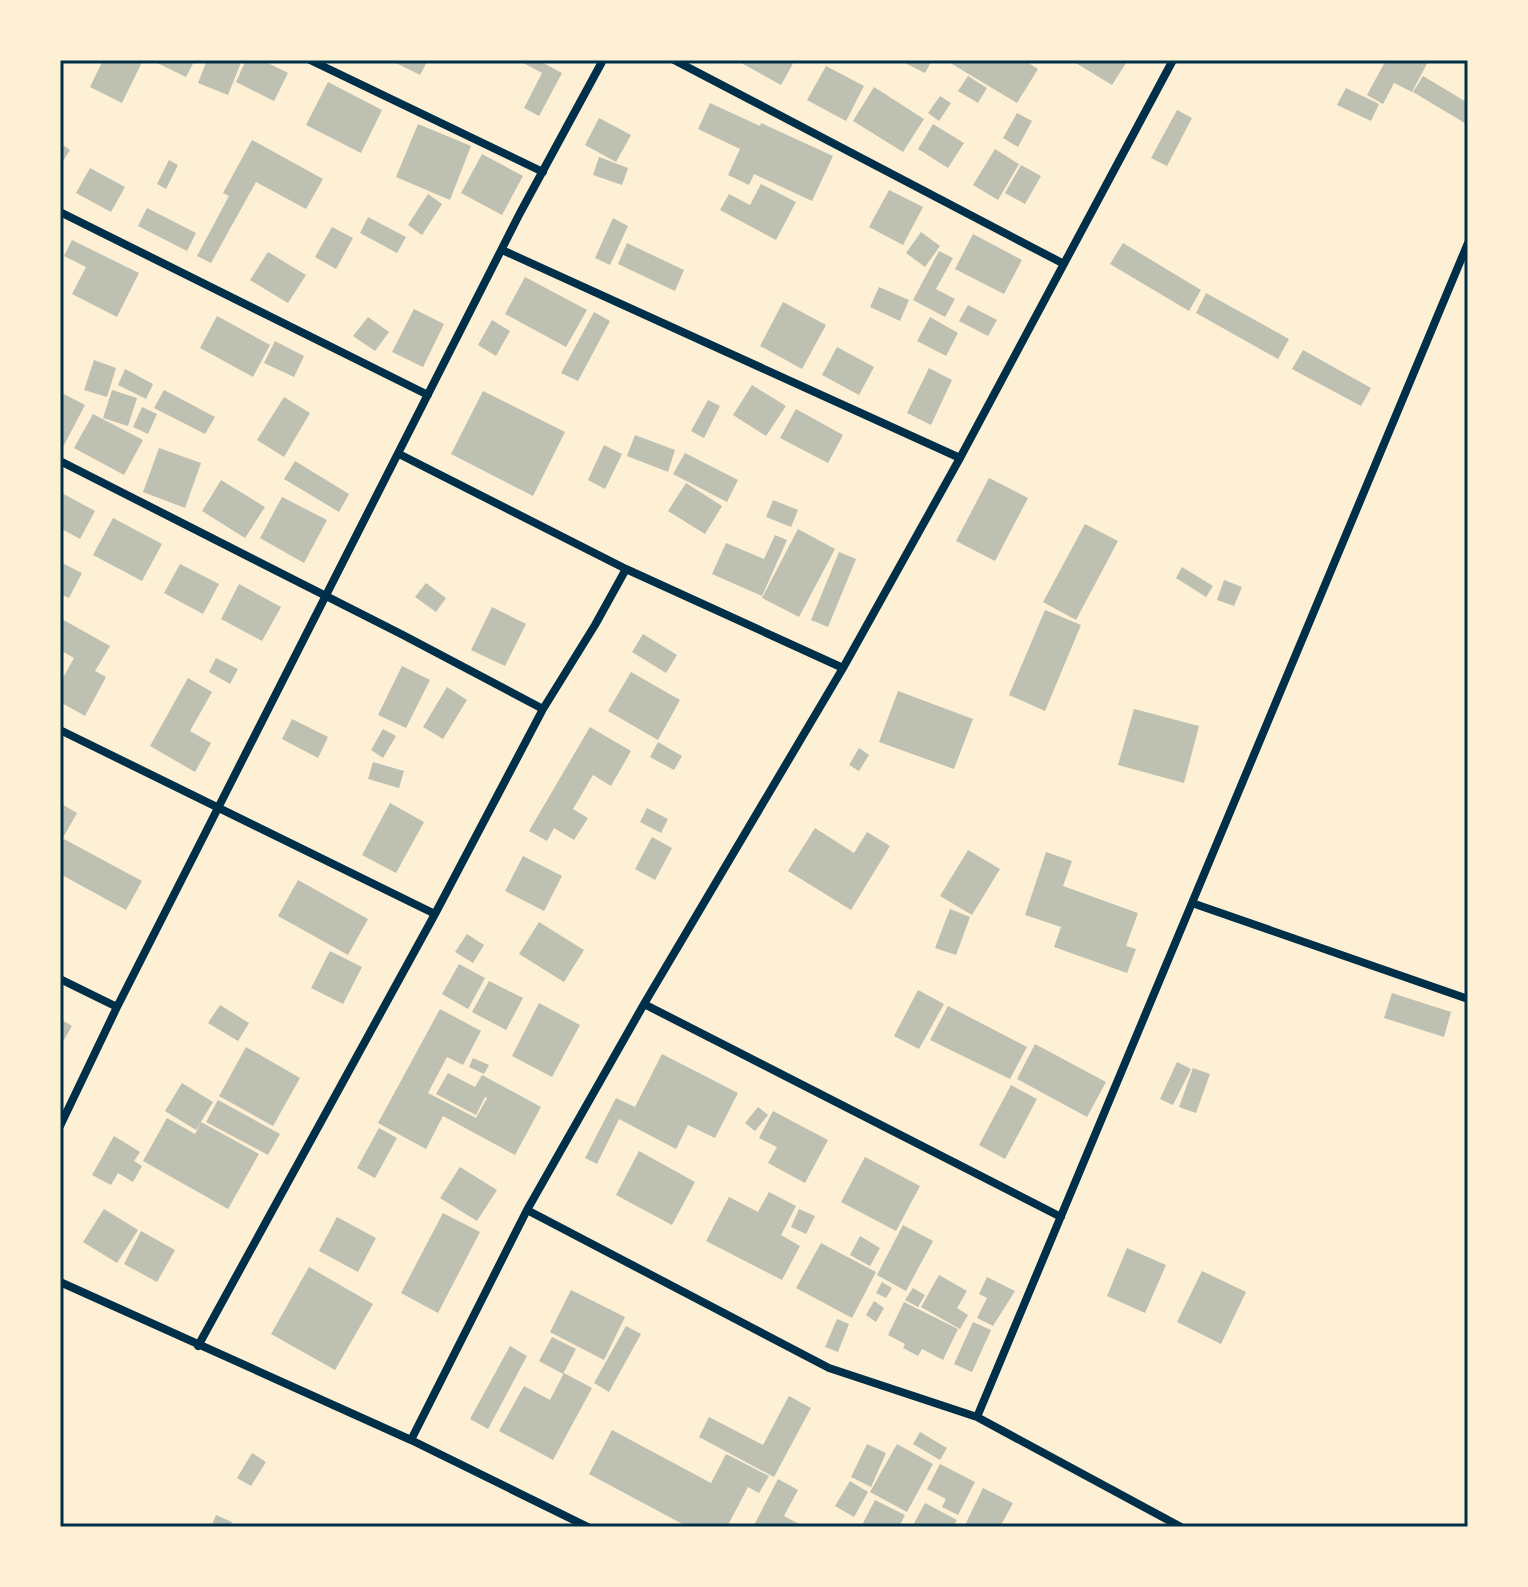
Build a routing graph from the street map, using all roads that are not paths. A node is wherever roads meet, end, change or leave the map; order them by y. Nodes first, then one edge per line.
1 (310, 60) edge
2 (603, 60) edge
3 (674, 60) edge
4 (1173, 60) edge
5 (328, 64) edge
6 (543, 172) junction
7 (60, 212) edge
8 (1468, 243) edge
9 (502, 250) junction
10 (1064, 264) junction
11 (428, 395) junction
12 (399, 454) junction
13 (960, 458) junction
14 (60, 461) edge
15 (626, 569) junction
16 (325, 596) junction
17 (843, 668) junction
18 (543, 709) junction
19 (60, 730) edge
20 (219, 808) junction
21 (1192, 903) junction
22 (435, 914) junction
23 (60, 979) edge
24 (1468, 999) edge
25 (644, 1004) junction
26 (117, 1007) junction
27 (60, 1126) edge
28 (527, 1210) junction
29 (1061, 1217) junction
30 (60, 1282) edge
31 (198, 1346) junction
32 (977, 1417) junction
33 (411, 1440) junction
34 (588, 1527) edge
35 (1181, 1527) edge

1 - 5 street
2 - 6 street
3 - 10 street
4 - 10 street
5 - 6 street
6 - 9 street
7 - 11 street
8 - 21 street
9 - 11 street
9 - 13 street
10 - 13 street
11 - 12 street
12 - 15 street
12 - 16 street
13 - 17 street
14 - 16 street
15 - 17 street
15 - 18 street
16 - 18 street
16 - 20 street
17 - 25 street
18 - 22 street
19 - 20 street
20 - 22 street
20 - 26 street
21 - 24 street
21 - 29 street
22 - 31 street
23 - 26 street
25 - 28 street
25 - 29 street
26 - 27 street
28 - 32 street
28 - 33 street
29 - 32 street
30 - 31 street
31 - 33 street
32 - 35 street
33 - 34 street

